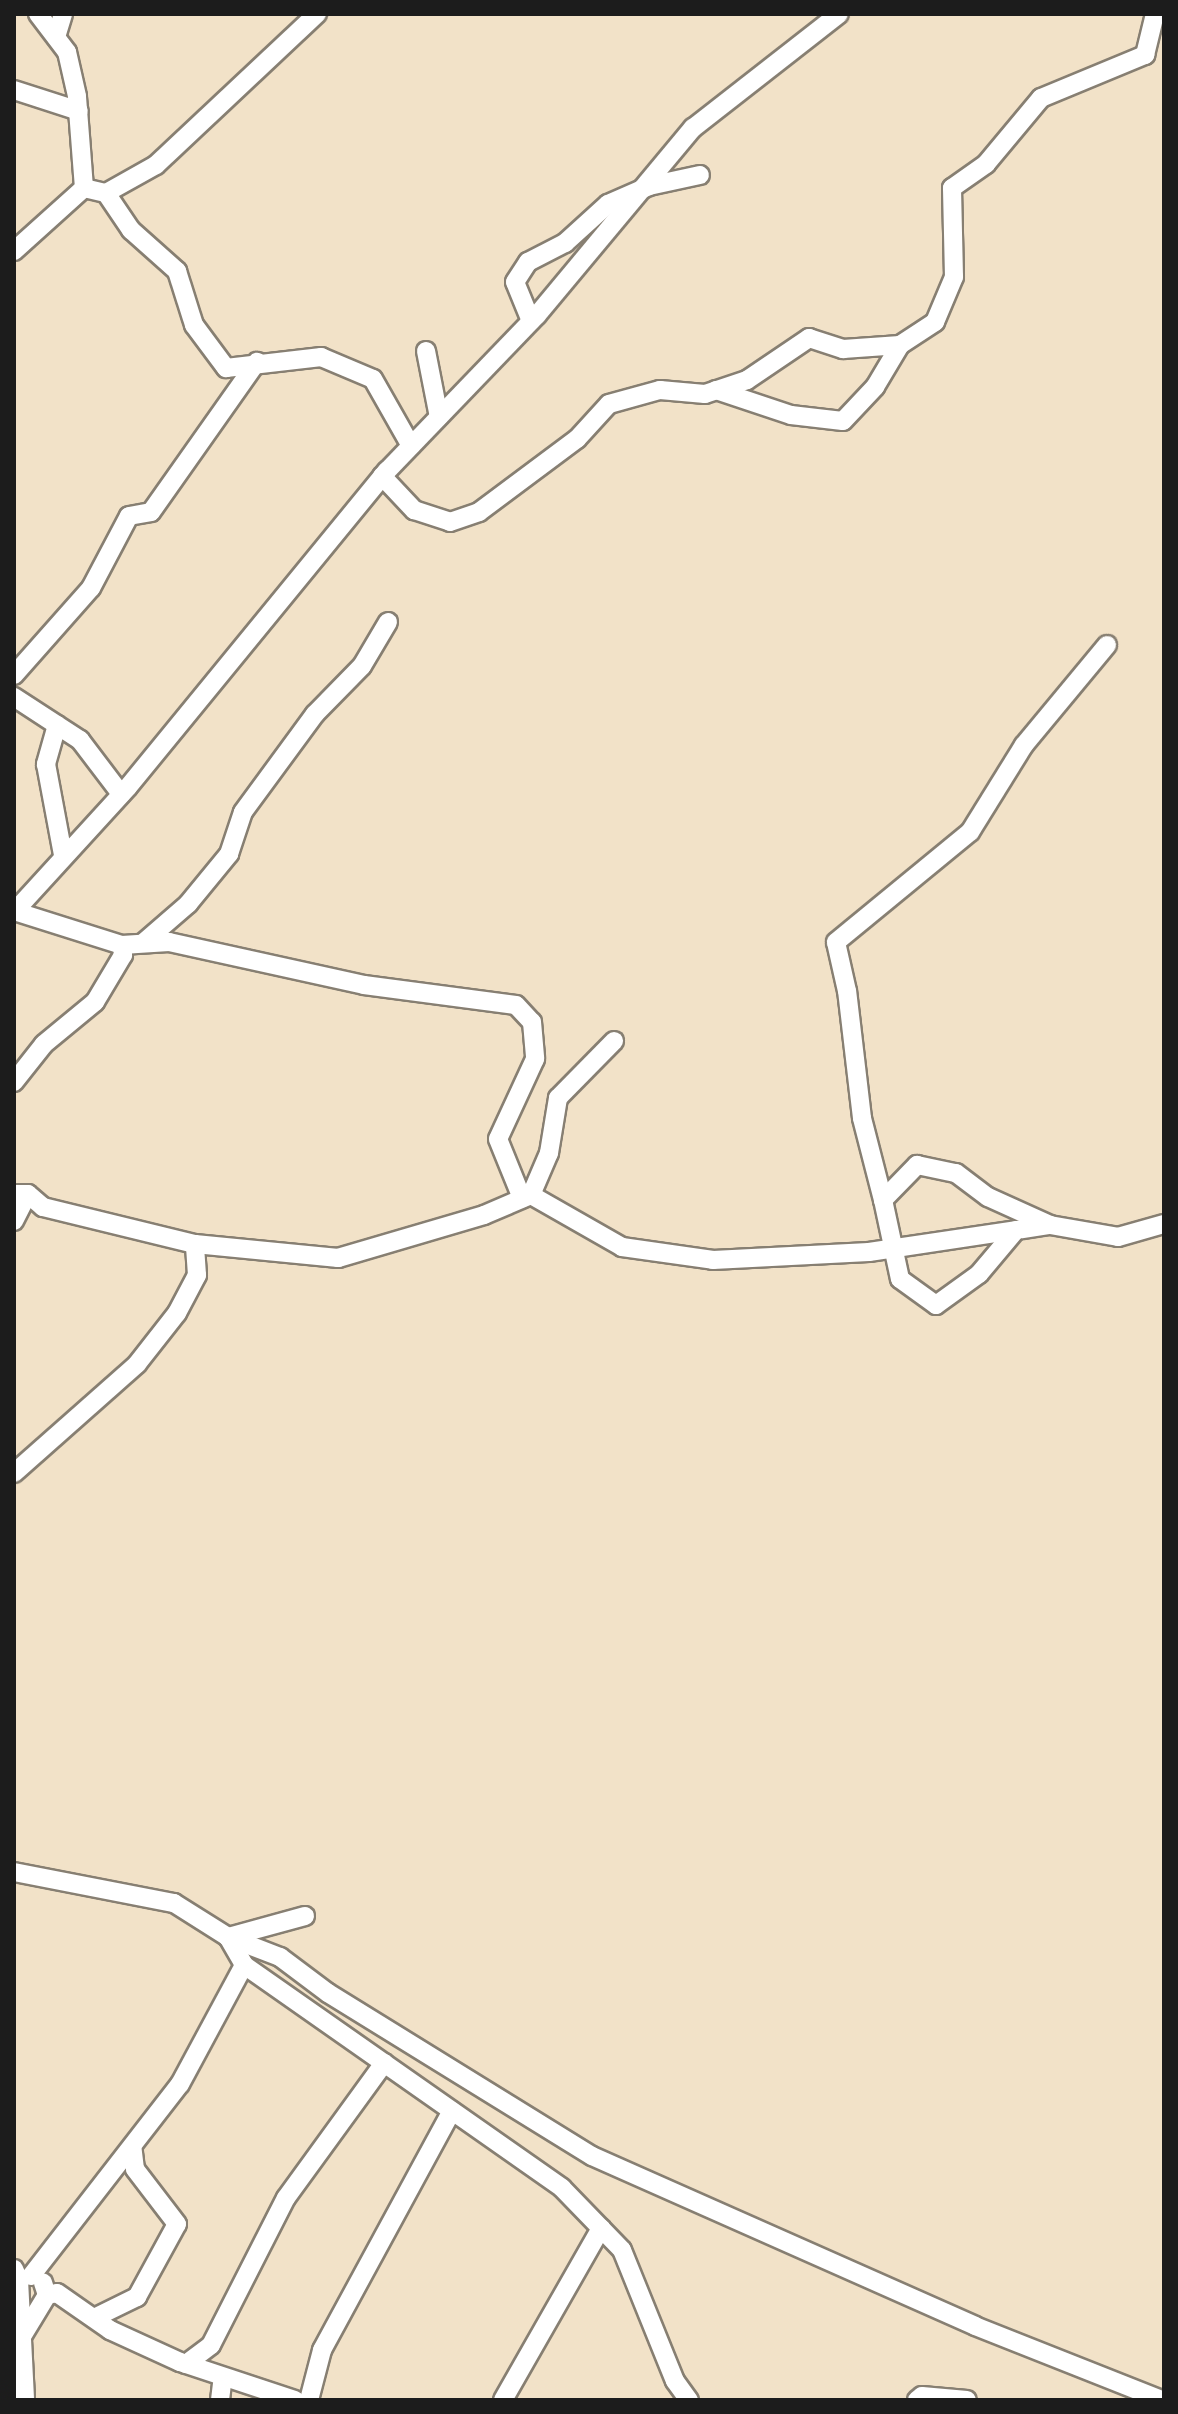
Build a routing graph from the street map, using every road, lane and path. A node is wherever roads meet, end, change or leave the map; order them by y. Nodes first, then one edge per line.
1 (38, 14) edge
2 (63, 14) edge
3 (317, 14) edge
4 (839, 14) edge
5 (1155, 14) edge
6 (56, 37) junction
7 (1156, 45) edge
8 (14, 90) edge
9 (79, 111) junction
10 (700, 175) dead end
11 (649, 186) junction
12 (84, 188) junction
13 (106, 193) junction
14 (14, 251) edge
15 (531, 321) junction
16 (900, 345) junction
17 (426, 351) dead end
18 (257, 362) junction
19 (716, 390) junction
20 (439, 417) junction
21 (411, 446) junction
22 (382, 476) junction
23 (388, 622) dead end
24 (1107, 645) dead end
25 (14, 675) edge
26 (14, 697) edge
27 (57, 725) junction
28 (121, 794) junction
29 (63, 855) junction
30 (14, 912) edge
31 (143, 943) junction
32 (122, 945) junction
33 (614, 1041) dead end
34 (14, 1082) edge
35 (21, 1194) edge
36 (527, 1196) junction
37 (883, 1200) junction
38 (14, 1221) edge
39 (1164, 1224) edge
40 (1050, 1225) junction
41 (1016, 1230) junction
42 (195, 1244) junction
43 (897, 1248) junction
44 (14, 1473) edge
45 (14, 1872) edge
46 (305, 1916) dead end
47 (228, 1937) junction
48 (244, 1965) junction
49 (384, 2063) junction
50 (452, 2111) junction
51 (132, 2146) junction
52 (601, 2228) junction
53 (20, 2270) edge
54 (47, 2295) junction
55 (94, 2318) junction
56 (18, 2342) edge
57 (186, 2364) junction
58 (223, 2377) junction
59 (25, 2400) edge
60 (220, 2400) edge
61 (295, 2400) edge
62 (309, 2400) edge
63 (503, 2400) edge
64 (689, 2400) edge
65 (917, 2400) edge
66 (967, 2400) edge
67 (1162, 2400) edge

1 - 6 street
2 - 6 street
3 - 13 street
4 - 11 street
5 - 7 street
6 - 9 street
7 - 16 street
8 - 9 street
9 - 12 street
10 - 11 street
11 - 15 street
11 - 15 street
12 - 13 street
12 - 14 street
13 - 18 street
15 - 20 street
16 - 19 street
16 - 19 street
17 - 20 street
18 - 21 street
18 - 25 street
19 - 22 street
20 - 21 street
21 - 22 street
22 - 28 street
23 - 31 street
24 - 37 street
26 - 27 street
27 - 28 street
27 - 29 street
28 - 29 street
29 - 30 street
30 - 32 street
31 - 32 street
31 - 36 street
32 - 34 street
33 - 36 street
35 - 38 street
35 - 42 street
36 - 42 street
36 - 43 street
37 - 40 street
37 - 43 street
39 - 40 street
40 - 41 street
41 - 43 street
41 - 43 street
42 - 44 street
45 - 47 street
46 - 47 street
47 - 48 street
47 - 67 street
48 - 49 street
48 - 51 street
49 - 50 street
49 - 57 street
50 - 52 street
50 - 62 street
51 - 53 street
51 - 55 street
52 - 63 street
52 - 64 street
53 - 54 street
53 - 56 street
54 - 55 street
54 - 56 street
55 - 57 street
56 - 59 street
57 - 58 street
58 - 60 street
58 - 61 street
65 - 66 street

